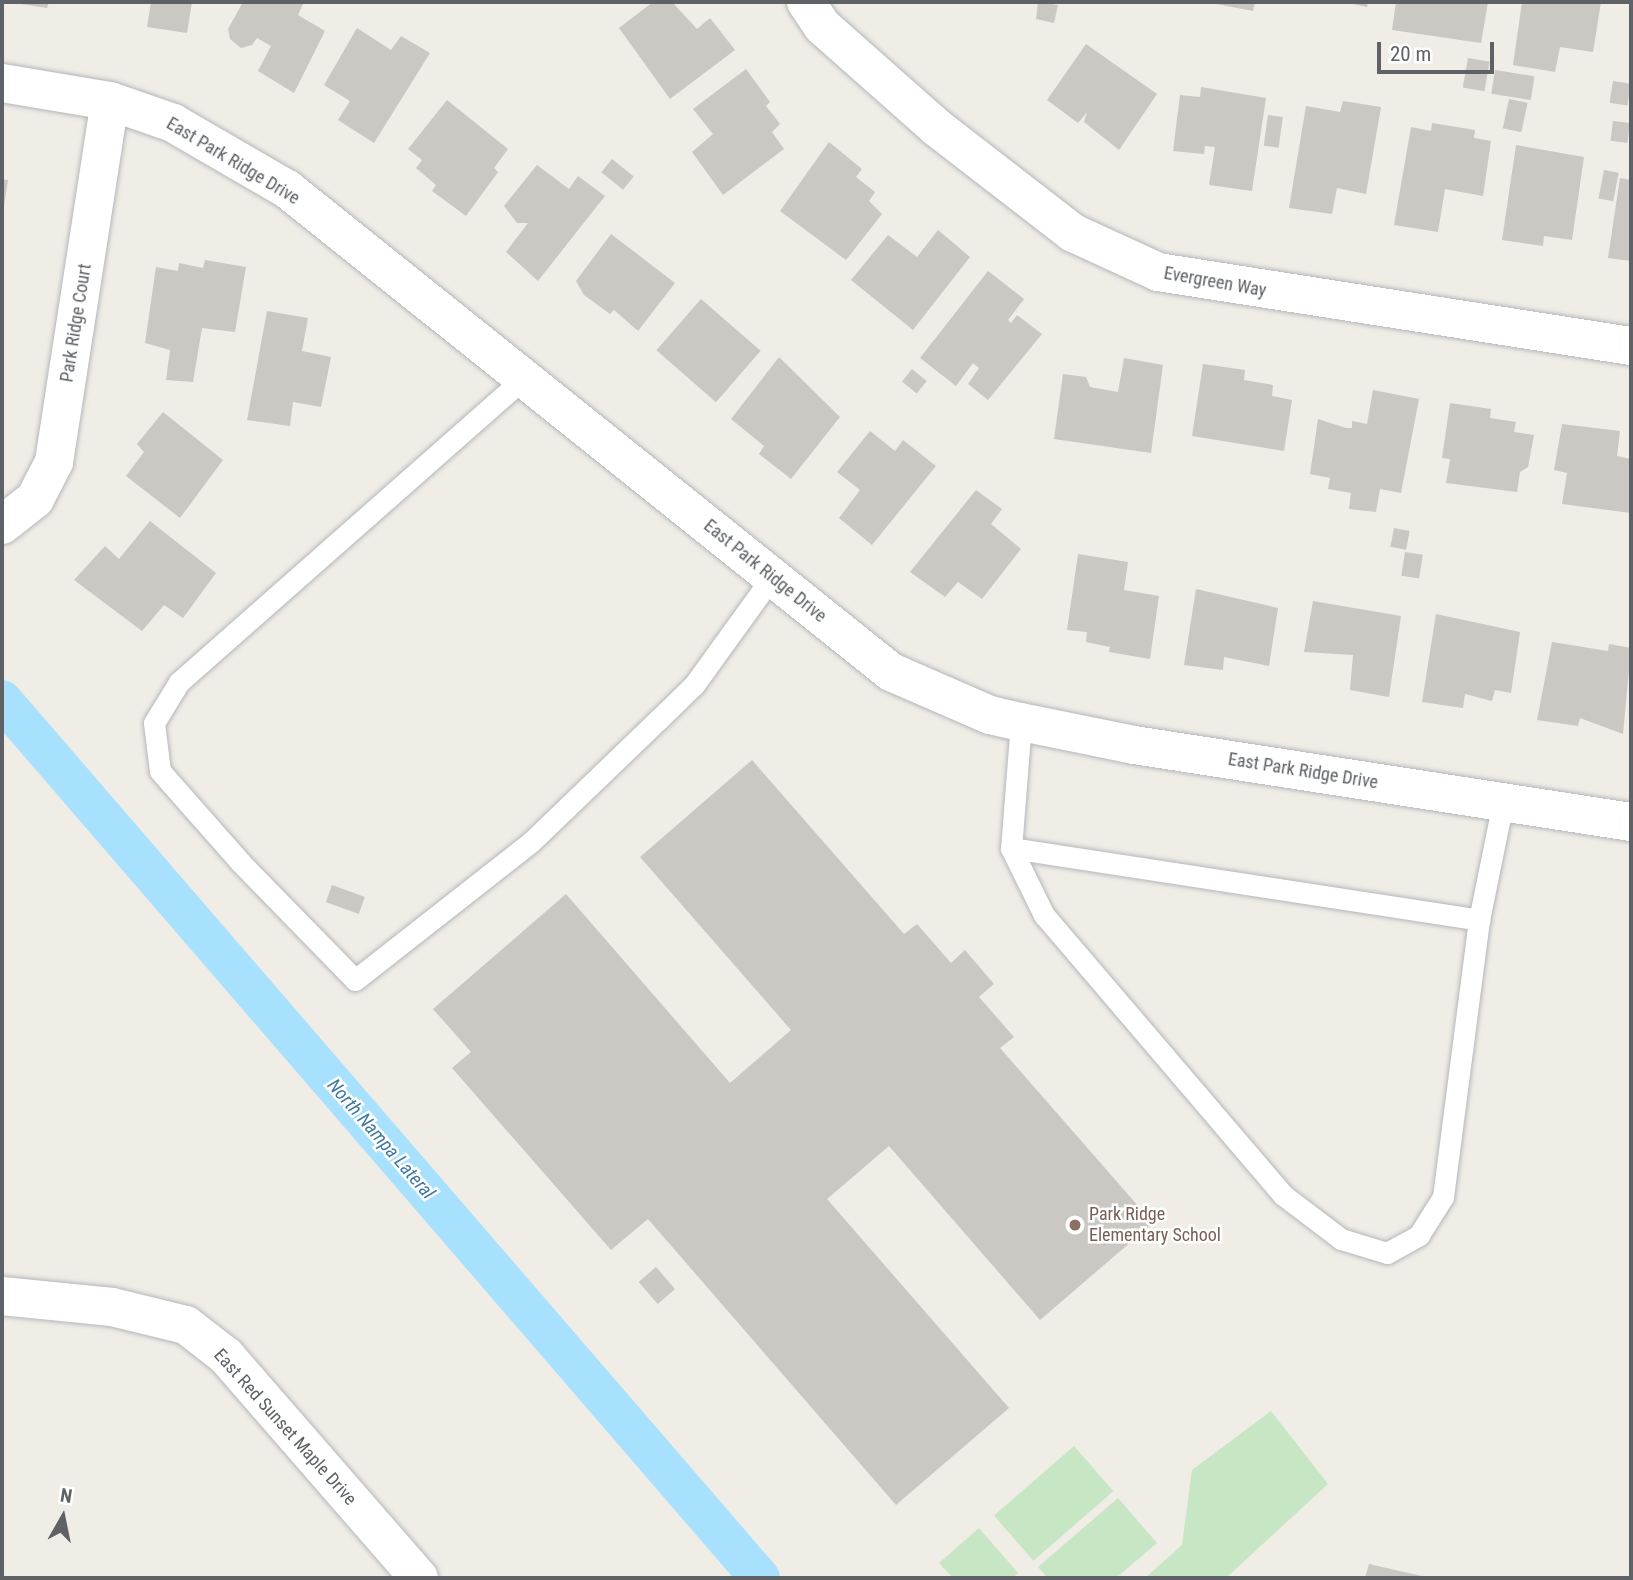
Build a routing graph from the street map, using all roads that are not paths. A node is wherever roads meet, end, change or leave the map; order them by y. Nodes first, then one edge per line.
1 (806, 2) edge
2 (2, 83) edge
3 (110, 101) junction
4 (1631, 346) edge
5 (526, 377) junction
6 (2, 525) edge
7 (772, 577) junction
8 (1021, 722) junction
9 (1503, 802) junction
10 (1631, 822) edge
11 (1011, 848) junction
12 (1479, 920) junction
13 (2, 1296) edge
14 (419, 1578) edge

1 - 4 street, Evergreen Way
2 - 3 street, East Park Ridge Drive
3 - 5 street, East Park Ridge Drive
3 - 6 street, Park Ridge Court
5 - 7 street, East Park Ridge Drive
5 - 7 lane
7 - 8 street, East Park Ridge Drive
8 - 9 street, East Park Ridge Drive
8 - 11 lane
9 - 10 street, East Park Ridge Drive
9 - 12 lane
11 - 12 lane
11 - 12 lane
13 - 14 street, East Red Sunset Maple Drive

